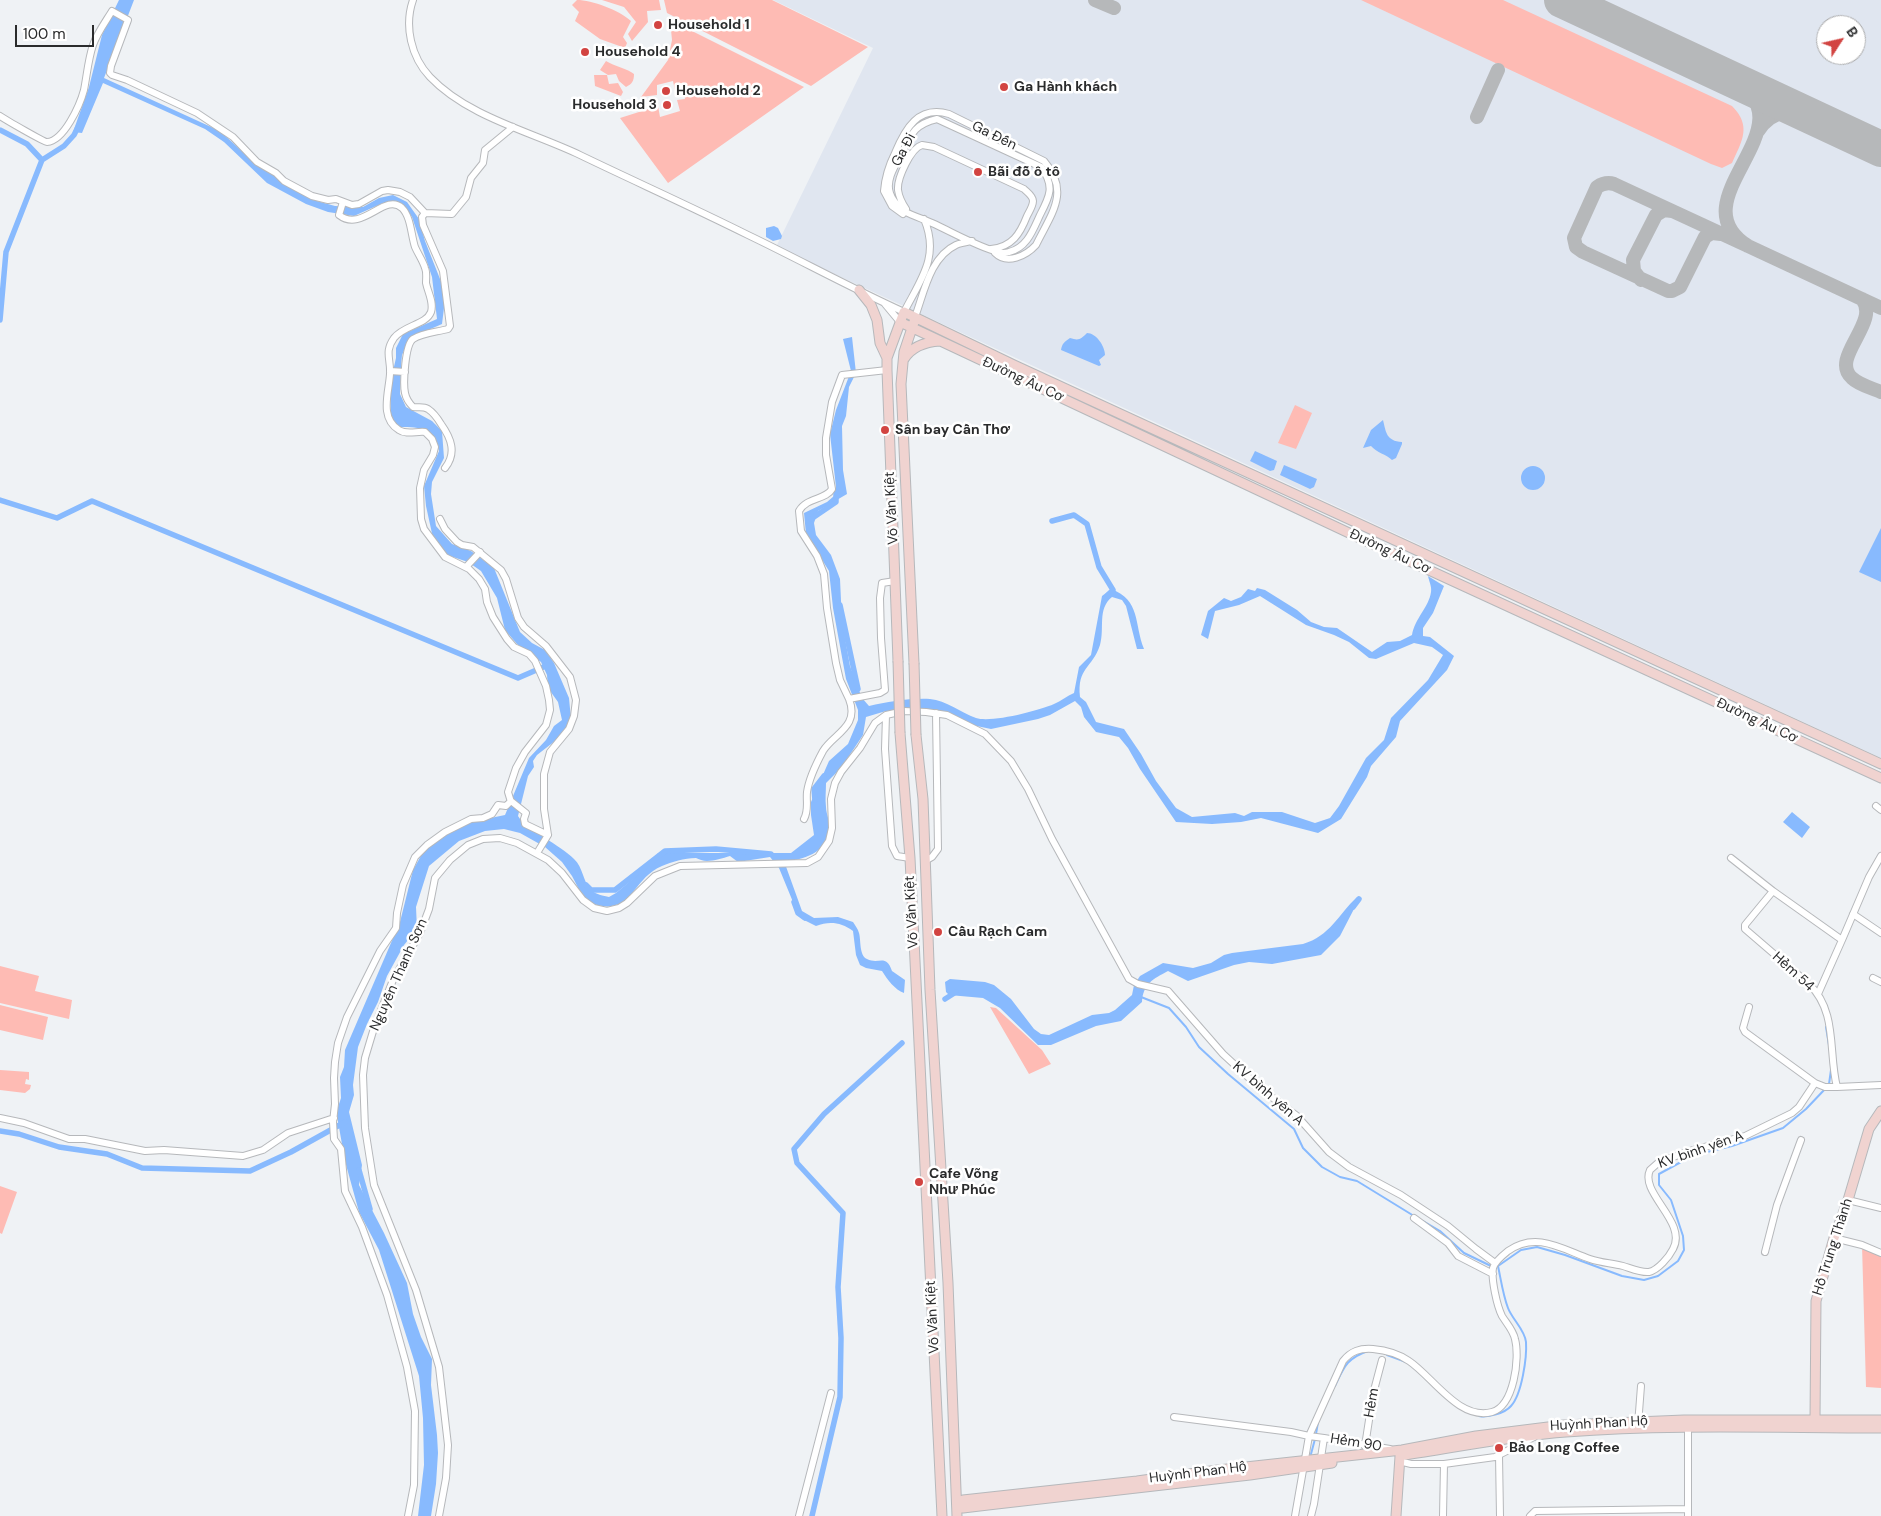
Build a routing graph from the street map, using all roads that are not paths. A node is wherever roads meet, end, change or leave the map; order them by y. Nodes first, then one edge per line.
1 (413, 0) edge
2 (0, 116) edge
3 (513, 128) junction
4 (342, 204) junction
5 (425, 213) junction
6 (910, 213) junction
7 (924, 219) junction
8 (972, 241) junction
9 (990, 249) junction
10 (859, 290) junction
11 (884, 303) junction
12 (904, 312) junction
13 (915, 317) junction
14 (900, 322) junction
15 (912, 327) junction
16 (942, 341) junction
17 (887, 358) junction
18 (902, 364) junction
19 (1012, 369) junction
20 (887, 370) junction
21 (392, 371) junction
22 (404, 372) junction
23 (445, 468) dead end
24 (440, 519) dead end
25 (893, 536) junction
26 (908, 536) junction
27 (478, 553) junction
28 (467, 565) junction
29 (895, 581) junction
30 (1521, 598) junction
31 (1516, 610) junction
32 (851, 699) junction
33 (936, 713) junction
34 (886, 715) junction
35 (1881, 764) edge
36 (1881, 778) edge
37 (511, 802) junction
38 (804, 819) dead end
39 (548, 836) junction
40 (536, 853) junction
41 (1881, 856) edge
42 (910, 858) junction
43 (1731, 858) dead end
44 (925, 861) junction
45 (1772, 891) junction
46 (1853, 914) junction
47 (1881, 933) edge
48 (1842, 940) junction
49 (1873, 978) dead end
50 (1881, 982) edge
51 (1818, 994) junction
52 (1749, 1007) dead end
53 (1815, 1083) junction
54 (1881, 1085) edge
55 (1837, 1087) junction
56 (1881, 1111) edge
57 (922, 1112) junction
58 (937, 1113) junction
59 (0, 1118) edge
60 (333, 1120) junction
61 (1801, 1140) dead end
62 (1848, 1200) junction
63 (1881, 1208) edge
64 (1414, 1218) dead end
65 (1834, 1238) junction
66 (1765, 1252) dead end
67 (1881, 1253) edge
68 (1494, 1268) junction
69 (1382, 1360) dead end
70 (1641, 1386) dead end
71 (831, 1393) dead end
72 (1174, 1417) dead end
73 (1881, 1420) edge
74 (1815, 1423) junction
75 (1638, 1426) junction
76 (1688, 1427) junction
77 (1881, 1428) edge
78 (1310, 1436) junction
79 (1535, 1436) junction
80 (1323, 1437) junction
81 (1365, 1446) junction
82 (1499, 1455) junction
83 (1400, 1456) junction
84 (1319, 1462) junction
85 (1303, 1464) junction
86 (1444, 1464) junction
87 (958, 1504) junction
88 (942, 1505) junction
89 (1688, 1513) edge
90 (408, 1516) edge
91 (439, 1516) edge
92 (799, 1516) edge
93 (942, 1516) edge
94 (957, 1516) edge
95 (1295, 1516) edge
96 (1311, 1516) edge
97 (1396, 1516) edge
98 (1443, 1516) edge
99 (1500, 1516) edge
100 (1530, 1516) edge

1 - 3 street
2 - 4 street
3 - 5 street
3 - 10 street
4 - 5 street
4 - 21 street
5 - 22 street
6 - 7 street
6 - 9 street
6 - 9 street, Ga Đi
7 - 8 street
7 - 12 street
8 - 9 street
8 - 13 street
10 - 11 street
10 - 17 street
11 - 12 street
11 - 14 street
12 - 13 street, Đường Âu Cơ
12 - 14 street, Võ Văn Kiệt
13 - 15 street, Võ Văn Kiệt
13 - 19 street, Đường Âu Cơ
14 - 15 street, Đường Âu Cơ
14 - 17 street, Võ Văn Kiệt
15 - 16 street, Đường Âu Cơ
15 - 18 street, Võ Văn Kiệt
16 - 18 street
16 - 19 street, Đường Âu Cơ
17 - 20 street, Võ Văn Kiệt
18 - 26 street, Võ Văn Kiệt
19 - 30 street, Đường Âu Cơ
19 - 31 street, Đường Âu Cơ
20 - 25 street, Võ Văn Kiệt
20 - 32 street
21 - 22 street
21 - 28 street
22 - 23 street
24 - 27 street
25 - 26 street
25 - 29 street, Võ Văn Kiệt
26 - 44 street, Võ Văn Kiệt, bridge
27 - 28 street
27 - 39 street
28 - 37 street
29 - 32 street
29 - 42 street, Võ Văn Kiệt, bridge
30 - 31 street
30 - 35 street, Đường Âu Cơ
31 - 36 street, Đường Âu Cơ
32 - 38 street
33 - 34 street
33 - 44 street
33 - 68 street, KV bình yên A
34 - 40 street, Nguyễn Thanh Sơn
34 - 42 street
37 - 39 street
37 - 60 street
39 - 40 street
40 - 91 street, Nguyễn Thanh Sơn
41 - 46 street
42 - 57 street, Võ Văn Kiệt
43 - 45 street
44 - 58 street, Võ Văn Kiệt
45 - 48 street
45 - 51 street, Hẻm 54
46 - 47 street
46 - 48 street
48 - 51 street
49 - 50 street
51 - 55 street, Hẻm 54
52 - 53 street
53 - 55 street
53 - 68 street, KV bình yên A
54 - 55 street
56 - 62 street, Hồ Trung Thành
57 - 58 street
57 - 88 street, Võ Văn Kiệt
58 - 87 street, Võ Văn Kiệt
59 - 60 street
60 - 90 street
61 - 66 street
62 - 63 street
62 - 65 street, Hồ Trung Thành
64 - 68 street
65 - 67 street
65 - 74 street, Hồ Trung Thành
68 - 78 street
69 - 81 street, Hẻm
70 - 75 street
71 - 92 street
72 - 78 street
73 - 74 street, Huỳnh Phan Hộ
74 - 75 street, Huỳnh Phan Hộ
74 - 76 street, Huỳnh Phan Hộ
74 - 77 street, Huỳnh Phan Hộ
75 - 76 street, Huỳnh Phan Hộ
75 - 79 street, Huỳnh Phan Hộ
75 - 83 street, Huỳnh Phan Hộ
76 - 89 street
78 - 80 street
78 - 85 street
79 - 82 street, Hẻm 90
79 - 83 street, Huỳnh Phan Hộ
80 - 81 street, Hẻm 90
80 - 84 street, Hẻm 90
81 - 83 street, Hẻm 90
82 - 86 street, Hẻm 90
82 - 99 street
83 - 84 street, Huỳnh Phan Hộ
83 - 86 street, Hẻm 90
83 - 97 street
84 - 85 street, Huỳnh Phan Hộ
84 - 96 street, Hẻm 90
85 - 87 street, Huỳnh Phan Hộ
85 - 95 street
86 - 98 street
87 - 88 street, Huỳnh Phan Hộ
87 - 94 street, Võ Văn Kiệt
88 - 93 street, Võ Văn Kiệt
89 - 100 street

